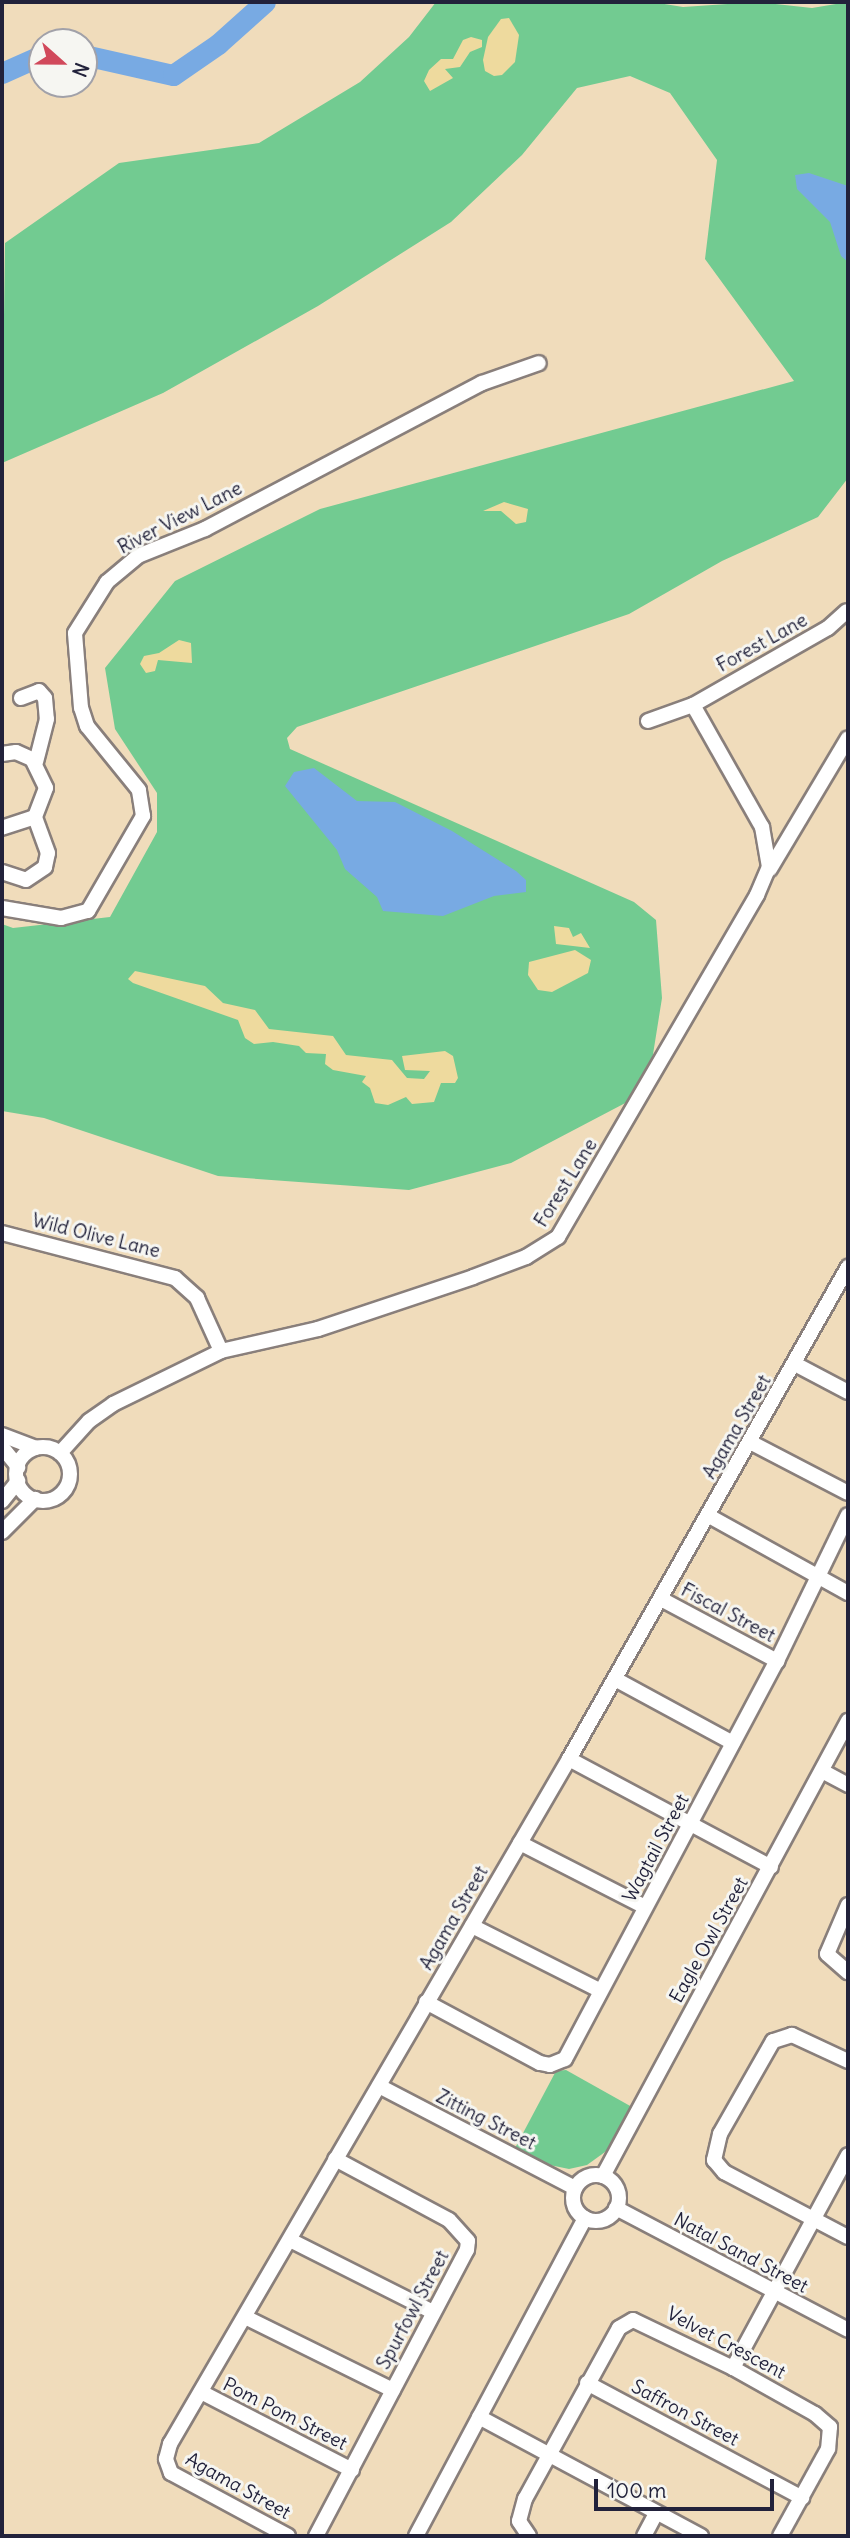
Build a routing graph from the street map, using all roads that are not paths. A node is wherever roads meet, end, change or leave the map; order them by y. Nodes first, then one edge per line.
1 (539, 363) dead end
2 (847, 611) edge
3 (21, 698) dead end
4 (693, 705) junction
5 (648, 721) dead end
6 (848, 738) edge
7 (2, 754) edge
8 (36, 762) junction
9 (35, 817) junction
10 (2, 828) edge
11 (2, 872) edge
12 (766, 876) junction
13 (2, 908) edge
14 (2, 1233) edge
15 (848, 1267) edge
16 (843, 1290) edge
17 (221, 1351) junction
18 (795, 1364) junction
19 (848, 1392) edge
20 (2, 1435) edge
21 (750, 1442) junction
22 (2, 1447) edge
23 (36, 1448) junction
24 (60, 1453) junction
25 (18, 1474) junction
26 (848, 1493) edge
27 (34, 1499) junction
28 (2, 1501) edge
29 (848, 1515) edge
30 (709, 1516) junction
31 (2, 1532) edge
32 (819, 1576) junction
33 (848, 1593) edge
34 (661, 1599) junction
35 (777, 1661) junction
36 (615, 1679) junction
37 (848, 1721) edge
38 (733, 1743) junction
39 (569, 1759) junction
40 (822, 1771) junction
41 (848, 1785) edge
42 (690, 1826) junction
43 (520, 1843) junction
44 (771, 1867) junction
45 (848, 1905) edge
46 (645, 1907) junction
47 (472, 1926) junction
48 (848, 1972) edge
49 (601, 1991) junction
50 (426, 2002) junction
51 (848, 2061) edge
52 (379, 2086) junction
53 (848, 2155) edge
54 (335, 2159) junction
55 (603, 2176) junction
56 (575, 2188) junction
57 (616, 2208) junction
58 (814, 2217) junction
59 (585, 2218) junction
60 (848, 2237) edge
61 (290, 2240) junction
62 (773, 2293) junction
63 (433, 2312) junction
64 (245, 2317) junction
65 (848, 2330) edge
66 (733, 2368) junction
67 (587, 2383) junction
68 (393, 2390) junction
69 (201, 2392) junction
70 (479, 2417) junction
71 (548, 2454) junction
72 (352, 2470) junction
73 (802, 2498) junction
74 (656, 2513) junction
75 (288, 2536) edge
76 (316, 2536) edge
77 (416, 2536) edge
78 (529, 2536) edge
79 (644, 2536) edge
80 (701, 2536) edge
81 (780, 2536) edge

1 - 13 street, River View Lane
2 - 4 street, Forest Lane
3 - 8 street
4 - 5 street, Forest Lane
4 - 12 street, Forest Lane
6 - 12 street
7 - 8 street
8 - 9 street
9 - 10 street
9 - 11 street
12 - 17 street, Forest Lane
14 - 17 street, Wild Olive Lane
15 - 16 street, Agama Street
16 - 18 street, Agama Street
17 - 24 street, Forest Lane
18 - 19 street
18 - 21 street, Agama Street
20 - 23 street
21 - 26 street
21 - 30 street, Agama Street
22 - 25 street
23 - 24 street
23 - 25 street
24 - 27 street
25 - 27 street
25 - 28 street
27 - 31 street
29 - 32 street, Wagtail Street
30 - 32 street
30 - 34 street, Agama Street
32 - 33 street
32 - 35 street, Wagtail Street
34 - 35 street, Fiscal Street
34 - 36 street, Agama Street
35 - 38 street, Wagtail Street
36 - 38 street
36 - 39 street, Agama Street
37 - 40 street, Eagle Owl Street
38 - 42 street, Wagtail Street
39 - 42 street
39 - 43 street, Agama Street
40 - 41 street
40 - 44 street, Eagle Owl Street
42 - 44 street
42 - 46 street, Wagtail Street
43 - 46 street
43 - 47 street, Agama Street
44 - 55 street, Eagle Owl Street
45 - 48 street
46 - 49 street, Wagtail Street
47 - 49 street
47 - 50 street, Agama Street
49 - 50 street, Wagtail Street
50 - 52 street, Agama Street
51 - 58 street
52 - 54 street, Agama Street
52 - 56 street, Zitting Street
53 - 58 street
54 - 61 street, Agama Street
54 - 63 street, Spurfowl Street
55 - 56 street
55 - 57 street
56 - 59 street
57 - 59 street
57 - 62 street, Natal Sand Street
58 - 60 street
58 - 62 street
59 - 70 street
61 - 63 street
61 - 64 street, Agama Street
62 - 65 street, Natal Sand Street
62 - 66 street
63 - 68 street, Spurfowl Street
64 - 68 street
64 - 69 street, Agama Street
66 - 67 street, Velvet Crescent
66 - 73 street, Velvet Crescent
67 - 71 street, Velvet Crescent
67 - 73 street, Saffron Street
68 - 72 street, Spurfowl Street
69 - 72 street, Pom Pom Street
69 - 75 street, Agama Street
70 - 71 street
70 - 77 street
71 - 74 street
71 - 78 street, Velvet Crescent
72 - 76 street, Spurfowl Street
73 - 81 street, Velvet Crescent
74 - 79 street
74 - 80 street

